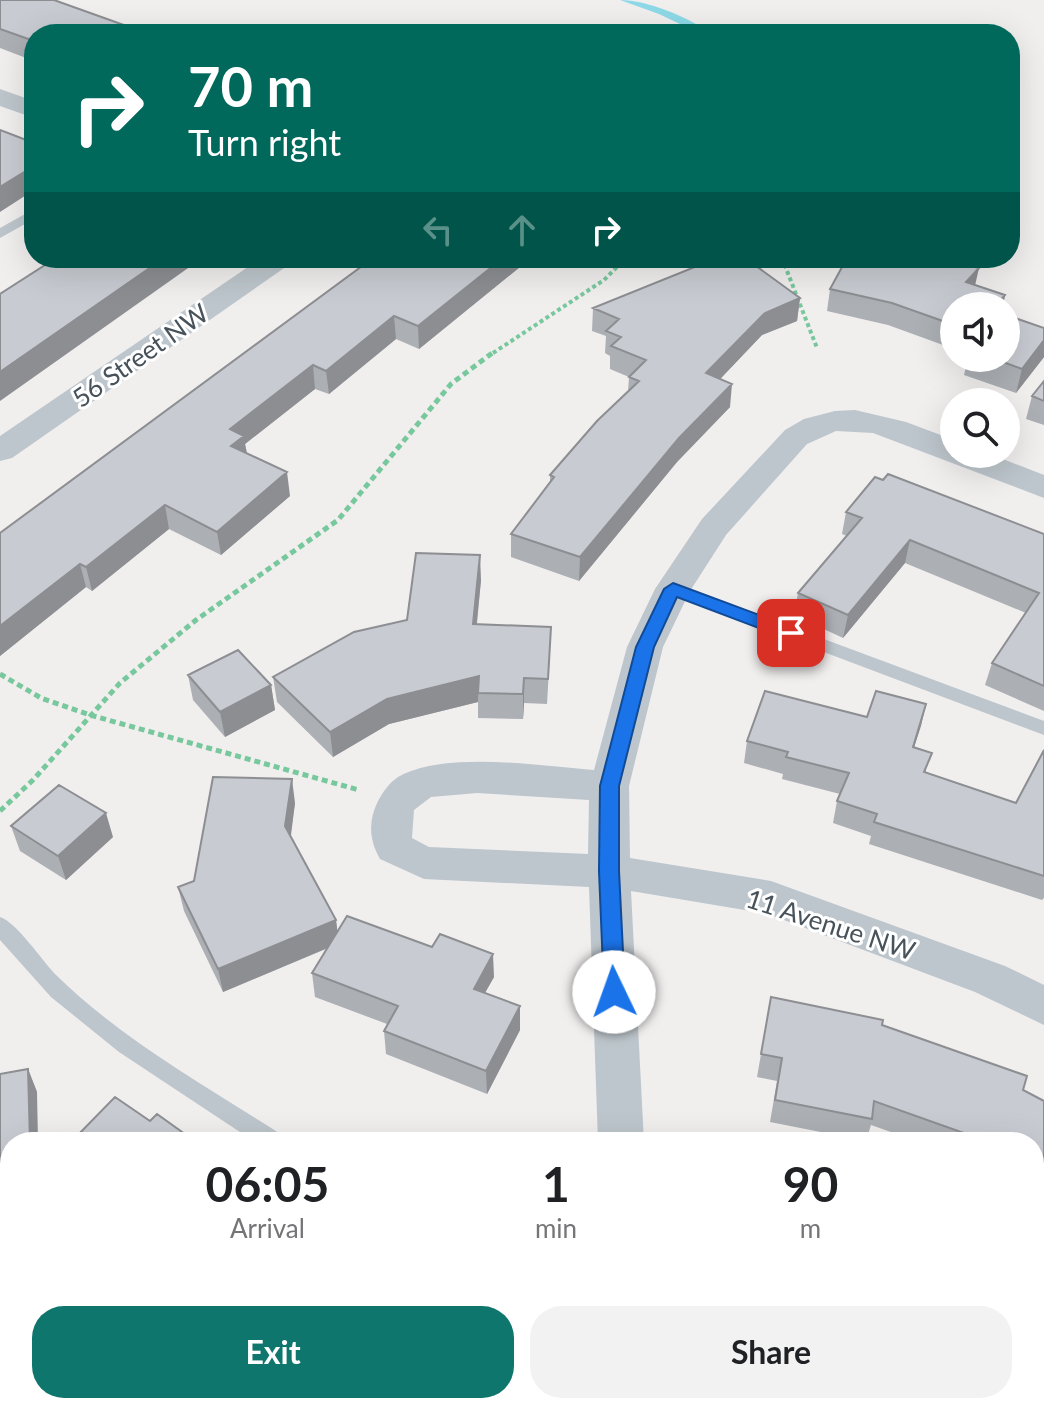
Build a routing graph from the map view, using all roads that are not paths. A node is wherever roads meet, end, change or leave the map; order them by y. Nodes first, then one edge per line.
1 (0, 97) edge
2 (24, 106) edge
3 (24, 219) edge
4 (0, 234) edge
5 (265, 268) edge
6 (940, 446) edge
7 (0, 451) edge
8 (996, 468) edge
9 (1044, 487) edge
10 (673, 589) junction
11 (1044, 728) edge
12 (609, 786) junction
13 (609, 871) junction
14 (0, 925) edge
15 (1044, 1006) edge
16 (259, 1132) edge
17 (621, 1132) edge

1 - 2 street
3 - 4 lane
5 - 7 street, 56 Street NW
6 - 10 street
8 - 9 street
10 - 11 lane
10 - 12 street
12 - 13 street
12 - 13 street, 11 Avenue NW
13 - 15 street, 11 Avenue NW
13 - 17 street
14 - 16 lane

